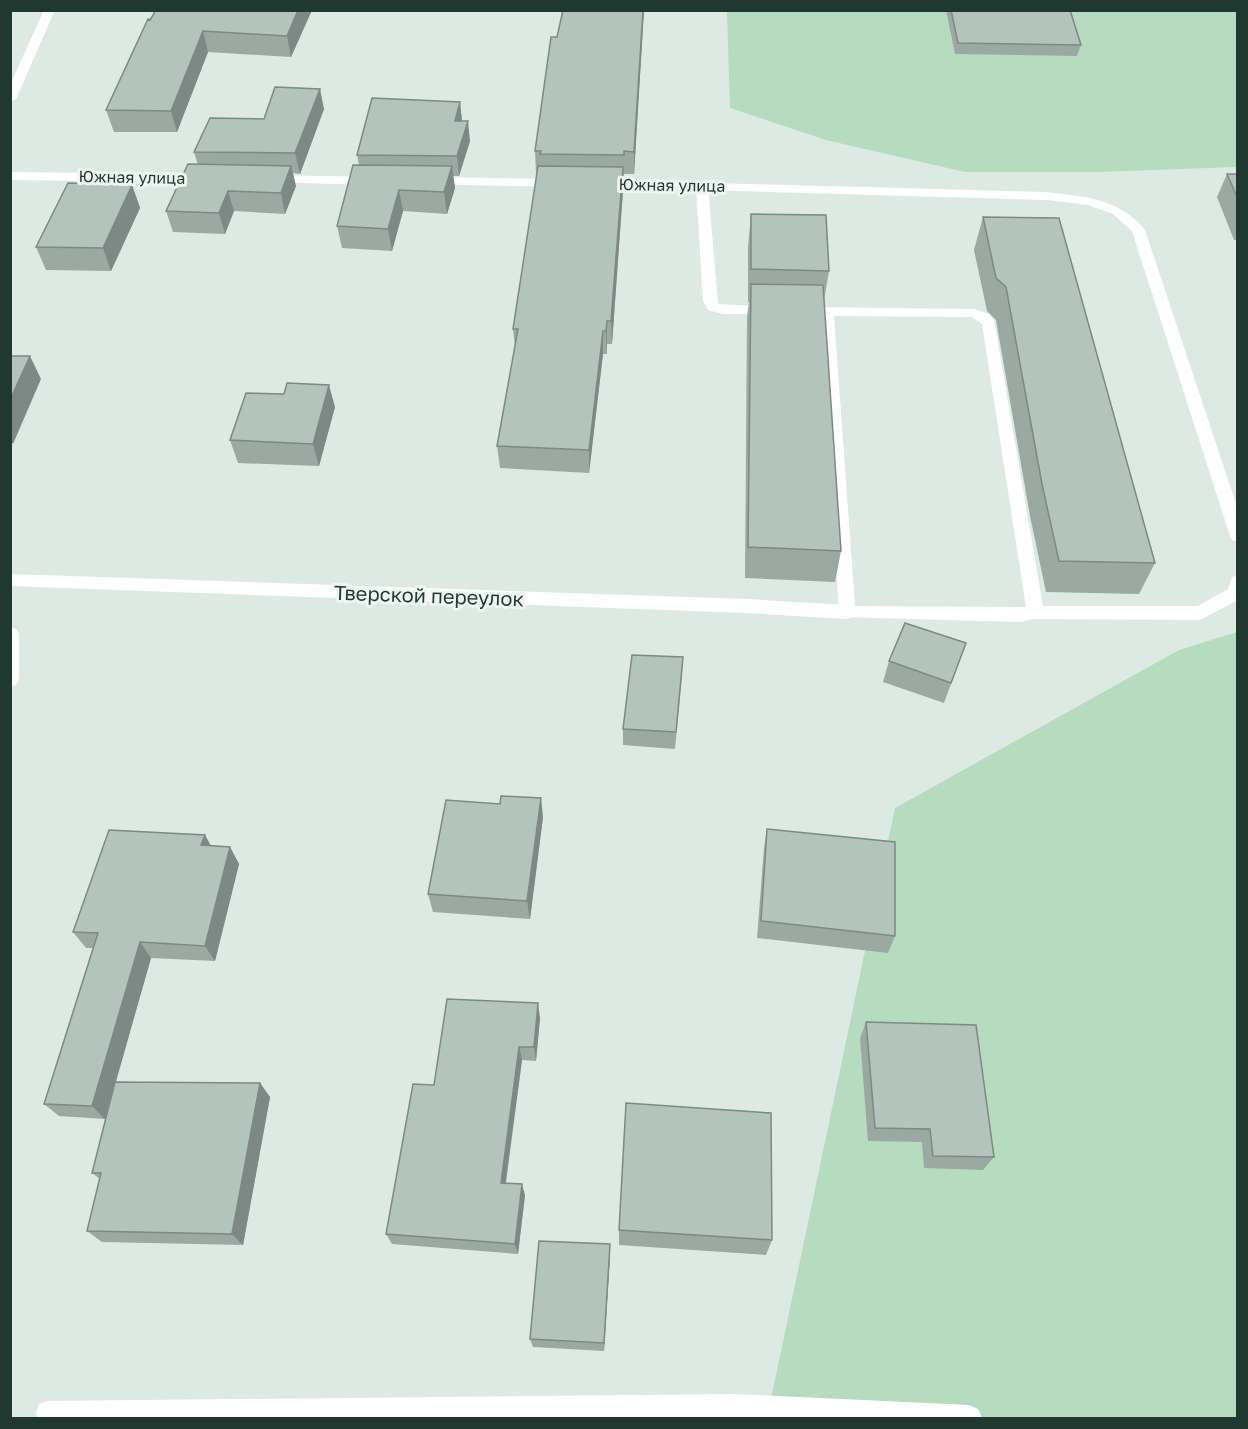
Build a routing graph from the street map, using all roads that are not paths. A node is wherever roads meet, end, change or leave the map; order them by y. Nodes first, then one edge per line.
1 (50, 10) edge
2 (10, 99) edge
3 (10, 176) edge
4 (225, 179) edge
5 (261, 179) edge
6 (380, 181) edge
7 (416, 181) edge
8 (702, 185) junction
9 (827, 311) junction
10 (1238, 536) edge
11 (10, 580) edge
12 (1238, 582) edge
13 (847, 612) junction
14 (1033, 612) junction
15 (10, 634) edge
16 (10, 680) edge
17 (48, 1413) dead end
18 (969, 1419) edge

1 - 2 street
3 - 4 street, Южная улица
5 - 6 street
7 - 8 street, Южная улица
8 - 9 street
8 - 10 street, Южная улица
9 - 13 street
9 - 14 street
11 - 13 street, Тверской переулок
12 - 14 street, Тверской переулок
13 - 14 street, Тверской переулок
15 - 16 street
17 - 18 street

